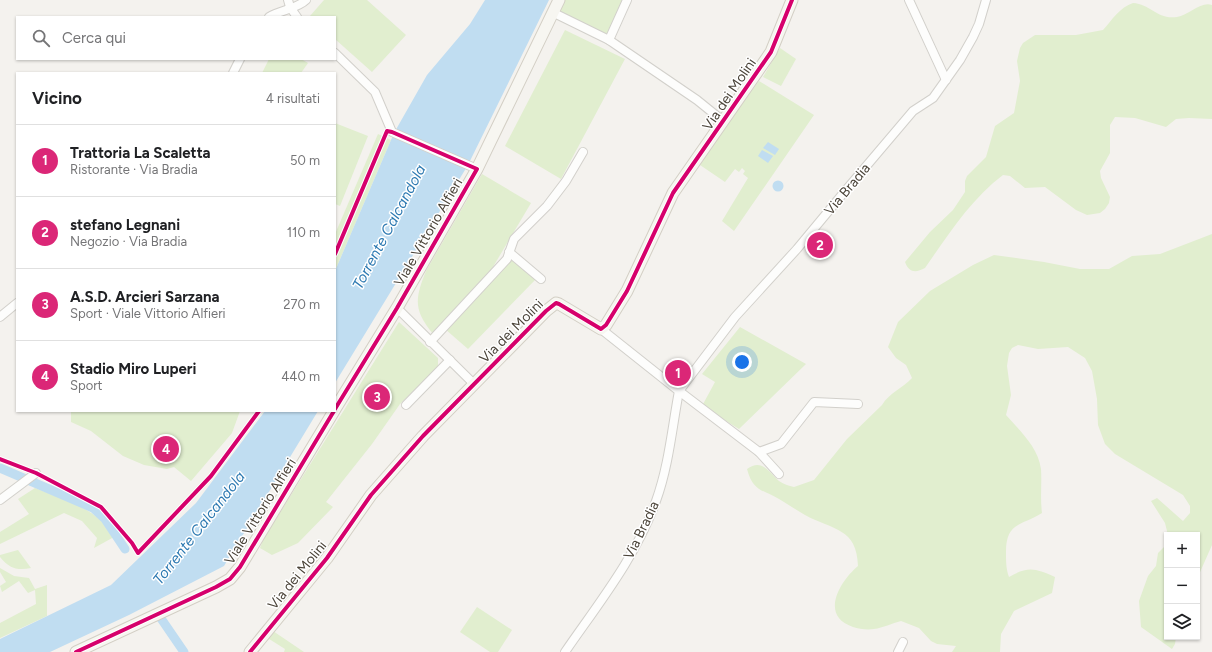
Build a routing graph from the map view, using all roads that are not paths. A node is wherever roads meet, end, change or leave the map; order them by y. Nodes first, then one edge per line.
1 (306, 0) edge
2 (559, 0) edge
3 (626, 0) edge
4 (792, 0) edge
5 (909, 0) edge
6 (986, 0) edge
7 (289, 4) edge
8 (554, 13) junction
9 (271, 16) edge
10 (297, 16) edge
11 (609, 40) junction
12 (336, 54) edge
13 (240, 60) edge
14 (234, 72) edge
15 (946, 80) junction
16 (723, 121) junction
17 (583, 152) dead end
18 (477, 169) junction
19 (509, 252) junction
20 (541, 279) dead end
21 (16, 304) edge
22 (397, 308) junction
23 (0, 317) edge
24 (600, 329) junction
25 (430, 342) junction
26 (450, 360) junction
27 (474, 384) junction
28 (679, 391) junction
29 (858, 404) dead end
30 (406, 405) dead end
31 (336, 407) edge
32 (333, 412) edge
33 (759, 452) junction
34 (36, 473) dead end
35 (779, 474) dead end
36 (0, 500) edge
37 (903, 642) dead end
38 (76, 652) edge
39 (250, 652) edge
40 (564, 652) edge
41 (898, 652) edge

1 - 7 street
2 - 8 street, Viale Vittorio Alfieri
3 - 11 street
4 - 16 street, Via dei Molini
5 - 15 street
6 - 15 street, Via Bradia
7 - 9 street
7 - 10 street
8 - 11 street, Via dei Molini
8 - 18 street, Viale Vittorio Alfieri
11 - 16 street, Via dei Molini
12 - 18 street
13 - 14 street
15 - 28 street, Via Bradia
16 - 24 street, Via dei Molini
17 - 19 street
18 - 22 street, Viale Vittorio Alfieri
19 - 20 street
19 - 25 street
21 - 23 street
22 - 25 street
22 - 31 street, Viale Vittorio Alfieri
24 - 27 street, Via dei Molini
24 - 28 street
25 - 26 street
26 - 27 street
26 - 30 street
27 - 39 street, Via dei Molini
28 - 33 street
28 - 40 street, Via Bradia
29 - 33 street
32 - 38 street, Viale Vittorio Alfieri
33 - 35 street
34 - 36 street
37 - 41 street

